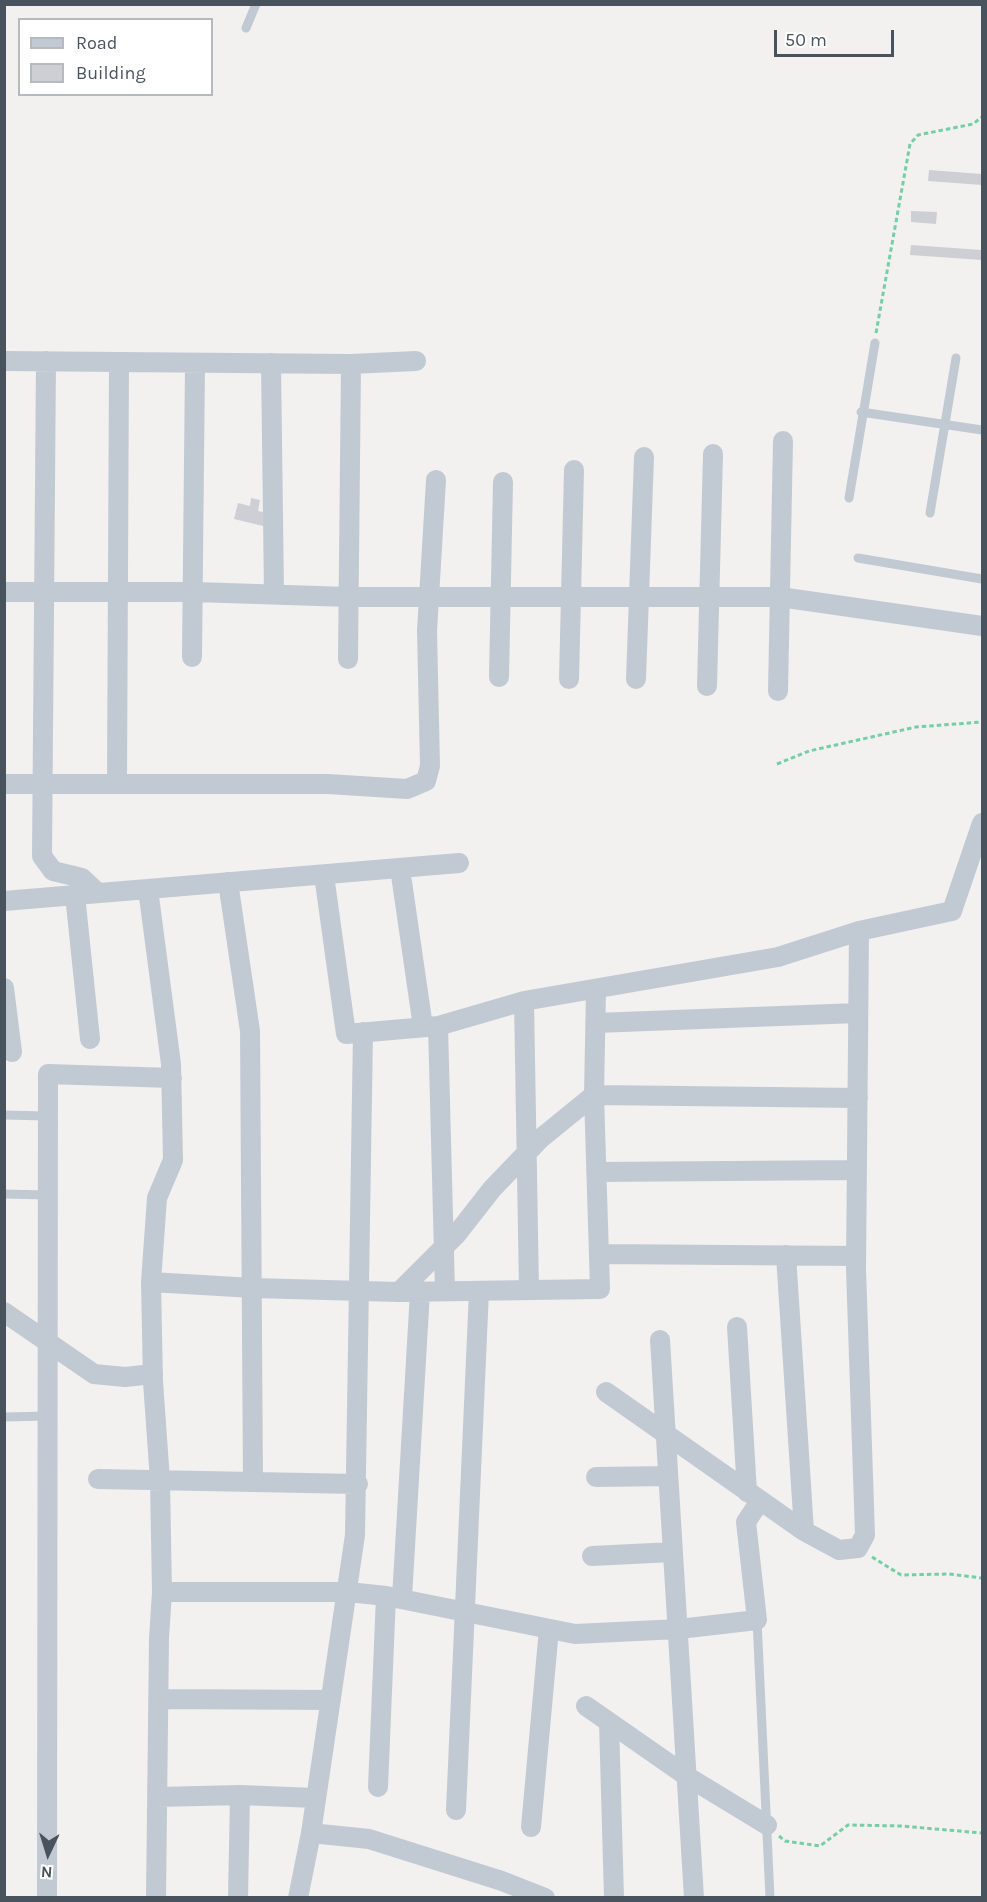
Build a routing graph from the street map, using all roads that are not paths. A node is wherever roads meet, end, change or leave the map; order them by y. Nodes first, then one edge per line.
1 (256, 4) edge
2 (246, 28) dead end
3 (875, 343) road end
4 (956, 358) dead end
5 (4, 361) edge
6 (416, 361) dead end
7 (46, 362) junction
8 (119, 362) junction
9 (195, 363) junction
10 (272, 363) junction
11 (351, 364) junction
12 (861, 412) junction
13 (944, 424) junction
14 (982, 430) edge
15 (783, 441) dead end
16 (713, 454) dead end
17 (644, 458) dead end
18 (574, 470) dead end
19 (436, 480) dead end
20 (503, 482) dead end
21 (849, 498) dead end
22 (930, 513) dead end
23 (858, 558) dead end
24 (982, 579) edge
25 (4, 592) edge
26 (120, 592) junction
27 (195, 592) junction
28 (45, 593) junction
29 (274, 594) junction
30 (349, 597) junction
31 (431, 597) junction
32 (501, 597) junction
33 (570, 597) junction
34 (637, 597) junction
35 (709, 597) junction
36 (780, 597) junction
37 (982, 626) edge
38 (192, 657) dead end
39 (348, 659) dead end
40 (499, 677) dead end
41 (569, 679) dead end
42 (636, 679) dead end
43 (707, 687) dead end
44 (778, 691) dead end
45 (117, 782) junction
46 (4, 784) edge
47 (42, 784) junction
48 (982, 823) edge
49 (459, 863) dead end
50 (400, 868) junction
51 (976, 868) edge
52 (324, 875) junction
53 (228, 882) junction
54 (148, 889) junction
55 (98, 893) junction
56 (75, 895) junction
57 (4, 901) edge
58 (859, 931) junction
59 (4, 988) edge
60 (596, 989) junction
61 (524, 1001) junction
62 (858, 1013) junction
63 (596, 1023) junction
64 (431, 1026) junction
65 (363, 1032) junction
66 (90, 1039) dead end
67 (12, 1052) dead end
68 (171, 1078) junction
69 (594, 1095) junction
70 (858, 1098) junction
71 (4, 1115) edge
72 (48, 1116) junction
73 (526, 1154) junction
74 (857, 1170) junction
75 (597, 1172) junction
76 (4, 1194) edge
77 (48, 1195) junction
78 (444, 1247) junction
79 (599, 1254) junction
80 (786, 1255) junction
81 (856, 1256) junction
82 (151, 1282) junction
83 (253, 1288) junction
84 (529, 1290) junction
85 (359, 1291) junction
86 (479, 1291) junction
87 (399, 1292) junction
88 (420, 1292) junction
89 (445, 1292) junction
90 (4, 1312) edge
91 (737, 1327) dead end
92 (660, 1340) dead end
93 (49, 1345) junction
94 (153, 1374) junction
95 (606, 1392) dead end
96 (49, 1416) junction
97 (4, 1417) edge
98 (666, 1436) junction
99 (668, 1476) junction
100 (596, 1477) dead end
101 (98, 1479) dead end
102 (160, 1480) junction
103 (253, 1482) junction
104 (358, 1484) junction
105 (753, 1496) junction
106 (804, 1531) junction
107 (673, 1552) junction
108 (592, 1556) dead end
109 (162, 1592) junction
110 (348, 1592) junction
111 (394, 1597) junction
112 (464, 1611) junction
113 (757, 1620) junction
114 (549, 1629) junction
115 (679, 1629) junction
116 (158, 1699) junction
117 (331, 1700) junction
118 (586, 1706) dead end
119 (609, 1722) junction
120 (688, 1777) junction
121 (378, 1787) dead end
122 (240, 1795) junction
123 (157, 1797) junction
124 (315, 1798) junction
125 (456, 1810) dead end
126 (767, 1825) junction
127 (531, 1827) dead end
128 (311, 1833) junction
129 (47, 1898) edge
130 (156, 1898) edge
131 (238, 1898) edge
132 (298, 1898) edge
133 (545, 1898) edge
134 (614, 1898) edge
135 (694, 1898) edge
136 (770, 1898) edge

1 - 2 lane
3 - 12 lane
4 - 13 lane
5 - 7 street
6 - 11 street
7 - 8 street
7 - 28 street
8 - 9 street
8 - 26 street
9 - 10 street
9 - 27 street
10 - 11 street
10 - 29 street
11 - 30 street
12 - 13 lane
12 - 21 lane
13 - 14 lane
13 - 22 lane
15 - 36 street
16 - 35 street
17 - 34 street
18 - 33 street
19 - 31 street
20 - 32 street
23 - 24 lane
25 - 28 street
26 - 27 street
26 - 28 street
26 - 45 street
27 - 29 street
27 - 38 street
28 - 47 street
29 - 30 street
30 - 31 street
30 - 39 street
31 - 32 street
31 - 45 street
32 - 33 street
32 - 40 street
33 - 34 street
33 - 41 street
34 - 35 street
34 - 42 street
35 - 36 street
35 - 43 street
36 - 37 street
36 - 44 street
45 - 47 street
46 - 47 street
47 - 55 street
48 - 51 street
49 - 50 street
50 - 52 street
50 - 64 street
51 - 58 street
52 - 53 street
52 - 65 street
53 - 54 street
53 - 83 street
54 - 55 street
54 - 68 street
55 - 56 street
56 - 57 street
56 - 66 street
58 - 60 street
58 - 62 street
59 - 67 street
60 - 61 street
60 - 63 street
61 - 64 street
61 - 73 street
62 - 63 street
62 - 70 street
63 - 69 street
64 - 65 street
64 - 78 street
65 - 85 street
68 - 72 street
68 - 82 street
69 - 70 street
69 - 73 street
69 - 75 street
70 - 74 street
71 - 72 lane
72 - 77 street
73 - 78 street
73 - 84 street
74 - 75 street
74 - 81 street
75 - 79 street
76 - 77 lane
77 - 93 street
78 - 87 street
78 - 89 street
79 - 80 street
79 - 84 street
80 - 81 street
80 - 106 street
81 - 106 street
82 - 83 street
82 - 94 street
83 - 85 street
83 - 103 street
84 - 86 street
85 - 87 street
85 - 104 street
86 - 89 street
86 - 112 street
87 - 88 street
88 - 89 street
88 - 111 street
90 - 93 street
91 - 105 street
92 - 98 street
93 - 94 street
93 - 96 street
94 - 102 street
95 - 98 street
96 - 97 lane
96 - 129 street
98 - 99 street
98 - 105 street
99 - 100 street
99 - 107 street
101 - 102 street
102 - 103 street
102 - 109 street
103 - 104 street
104 - 110 street
105 - 106 street
105 - 113 street
107 - 108 street
107 - 115 street
109 - 110 street
109 - 116 street
110 - 111 street
110 - 117 street
111 - 112 street
111 - 121 street
112 - 114 street
112 - 125 street
113 - 115 street
113 - 126 lane
114 - 115 street
114 - 127 street
115 - 120 street
116 - 117 street
116 - 123 street
117 - 124 street
118 - 119 street
119 - 120 street
119 - 134 street
120 - 126 street
120 - 135 street
122 - 123 street
122 - 124 street
122 - 131 street
123 - 130 street
124 - 128 street
126 - 136 lane
128 - 132 street
128 - 133 street

